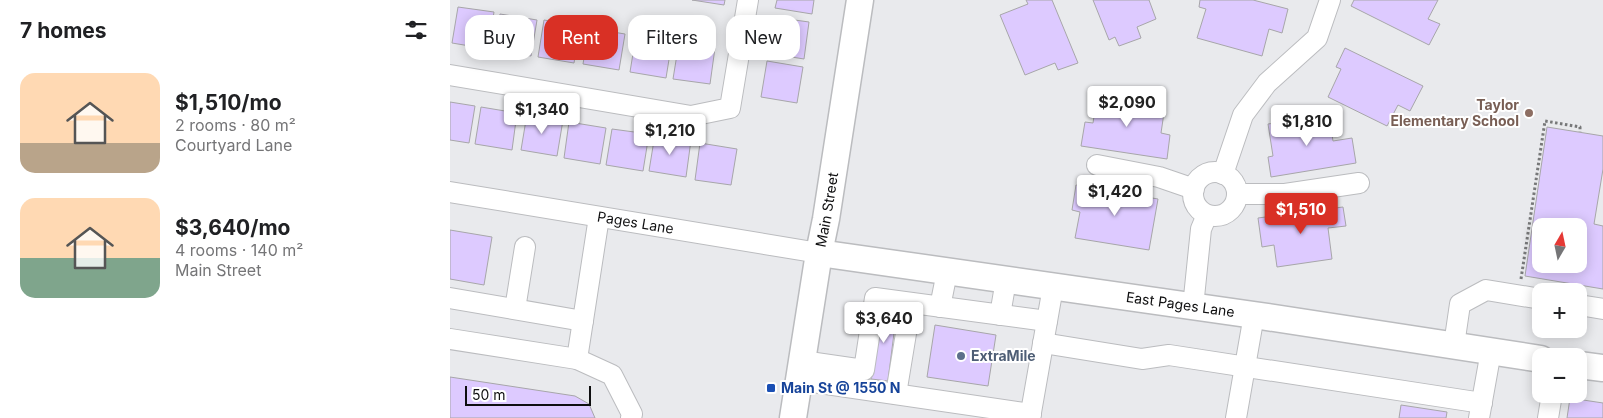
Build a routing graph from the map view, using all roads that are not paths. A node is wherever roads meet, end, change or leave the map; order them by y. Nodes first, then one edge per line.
1 (748, 0) edge
2 (860, 0) edge
3 (1326, 1) edge
4 (450, 75) edge
5 (1097, 165) dead end
6 (1223, 174) junction
7 (1359, 183) dead end
8 (1194, 189) junction
9 (450, 192) edge
10 (1237, 194) junction
11 (1207, 214) junction
12 (599, 217) junction
13 (525, 247) dead end
14 (819, 253) junction
15 (947, 272) junction
16 (1006, 280) junction
17 (1053, 287) junction
18 (450, 298) edge
19 (1532, 298) edge
20 (912, 304) junction
21 (1587, 306) edge
22 (940, 307) junction
23 (1193, 307) junction
24 (515, 309) junction
25 (1603, 309) edge
26 (1000, 315) junction
27 (1254, 315) junction
28 (583, 321) junction
29 (1047, 321) junction
30 (450, 339) edge
31 (1043, 343) junction
32 (1454, 346) junction
33 (1491, 351) junction
34 (1532, 358) edge
35 (577, 359) junction
36 (1587, 365) edge
37 (1245, 367) junction
38 (1603, 368) edge
39 (800, 370) junction
40 (896, 394) junction
41 (1550, 403) edge
42 (1480, 411) edge
43 (1031, 416) edge
44 (632, 418) edge
45 (793, 418) edge
46 (1236, 418) edge
47 (1548, 418) edge

1 - 4 street
2 - 14 main road, Main Street
3 - 6 street
5 - 8 street
6 - 8 street
6 - 10 street
7 - 10 street
8 - 11 street
9 - 12 street, Pages Lane
10 - 11 street
11 - 23 street
12 - 14 street, Pages Lane
12 - 28 street
13 - 24 street
14 - 15 main road, East Pages Lane
14 - 39 main road, Main Street
15 - 16 main road, East Pages Lane
15 - 22 street
16 - 17 main road, East Pages Lane
16 - 26 street
17 - 23 main road, East Pages Lane
17 - 29 street
18 - 24 street
19 - 32 street
20 - 22 street
20 - 39 street
20 - 40 street
21 - 25 street
22 - 26 street
23 - 27 main road, East Pages Lane
24 - 28 street
26 - 29 street
27 - 32 main road, East Pages Lane
27 - 37 street
28 - 35 street
29 - 31 street
30 - 35 street
31 - 37 street
31 - 43 street
32 - 33 main road, East Pages Lane
33 - 34 main road, East Pages Lane
33 - 42 street
35 - 44 street
36 - 38 main road
37 - 42 street
37 - 46 street
39 - 40 street
39 - 45 main road, Main Street
40 - 43 street
41 - 47 street

